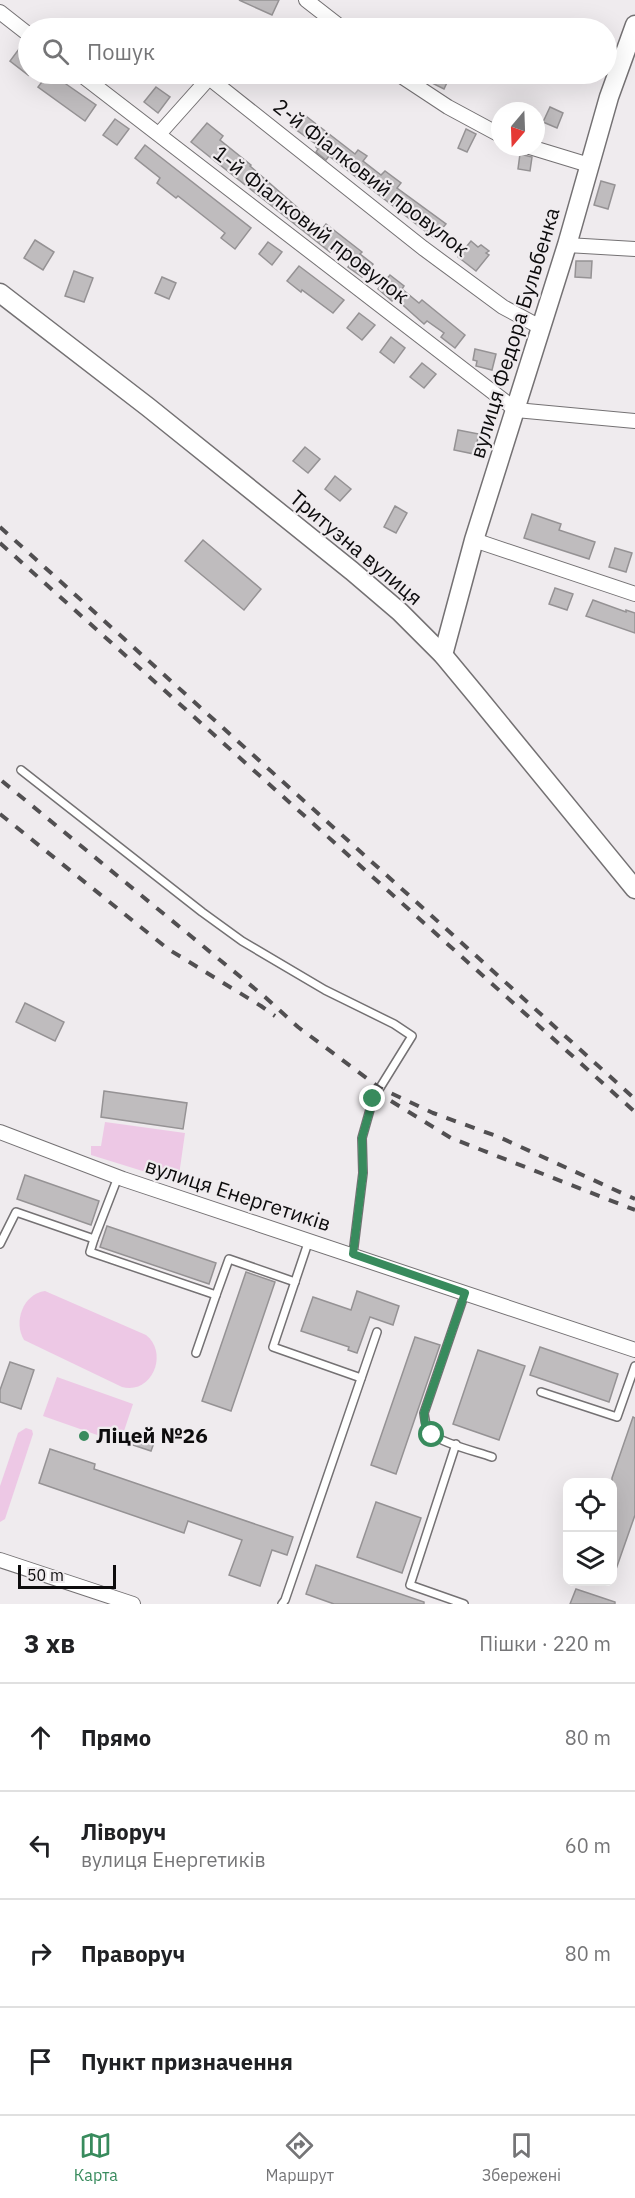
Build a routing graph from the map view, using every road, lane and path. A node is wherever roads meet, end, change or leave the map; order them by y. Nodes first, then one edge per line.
1 (306, 0) edge
2 (0, 12) edge
3 (329, 18) edge
4 (635, 25) edge
5 (18, 26) edge
6 (629, 54) edge
7 (93, 84) edge
8 (204, 84) edge
9 (217, 84) edge
10 (413, 84) edge
11 (491, 130) edge
12 (159, 134) junction
13 (545, 152) edge
14 (589, 165) junction
15 (567, 245) junction
16 (635, 249) edge
17 (0, 292) edge
18 (542, 328) junction
19 (516, 410) junction
20 (635, 421) edge
21 (474, 540) junction
22 (635, 594) edge
23 (442, 655) junction
24 (21, 770) dead end
25 (635, 889) edge
26 (0, 1132) edge
27 (118, 1177) junction
28 (94, 1239) junction
29 (309, 1240) junction
30 (0, 1245) edge
31 (353, 1254) junction
32 (295, 1282) junction
33 (465, 1293) junction
34 (216, 1295) junction
35 (377, 1332) dead end
36 (635, 1350) edge
37 (196, 1353) dead end
38 (635, 1366) edge
39 (361, 1378) junction
40 (540, 1392) dead end
41 (456, 1444) junction
42 (492, 1457) dead end
43 (0, 1560) edge
44 (108, 1600) edge
45 (133, 1604) edge
46 (282, 1604) edge
47 (464, 1604) edge

1 - 3 street
2 - 5 street
4 - 6 street, вулиця Федора Бульбенка
6 - 14 street, вулиця Федора Бульбенка
7 - 12 street, 1-й Фіалковий провулок
8 - 12 street, 2-й Фіалковий провулок
9 - 18 street, 2-й Фіалковий провулок
10 - 11 street
12 - 19 street, 1-й Фіалковий провулок
13 - 14 street
14 - 15 street, вулиця Федора Бульбенка
15 - 16 street
15 - 18 street, вулиця Федора Бульбенка
17 - 23 street, Тритузна вулиця
18 - 19 street, вулиця Федора Бульбенка
19 - 20 street
19 - 21 street, вулиця Федора Бульбенка
21 - 22 street
21 - 23 street, вулиця Федора Бульбенка
23 - 25 street, Тритузна вулиця
24 - 31 lane
26 - 27 street, вулиця Енергетиків
27 - 28 lane
27 - 29 street, вулиця Енергетиків
28 - 30 lane
28 - 34 lane
29 - 31 street, вулиця Енергетиків
29 - 32 lane
31 - 33 street, вулиця Енергетиків
32 - 34 lane
32 - 39 lane
33 - 36 street, вулиця Енергетиків
33 - 41 lane
34 - 37 lane
35 - 39 lane
38 - 40 lane
39 - 46 lane
41 - 42 lane
41 - 47 lane
43 - 44 street
44 - 45 street

